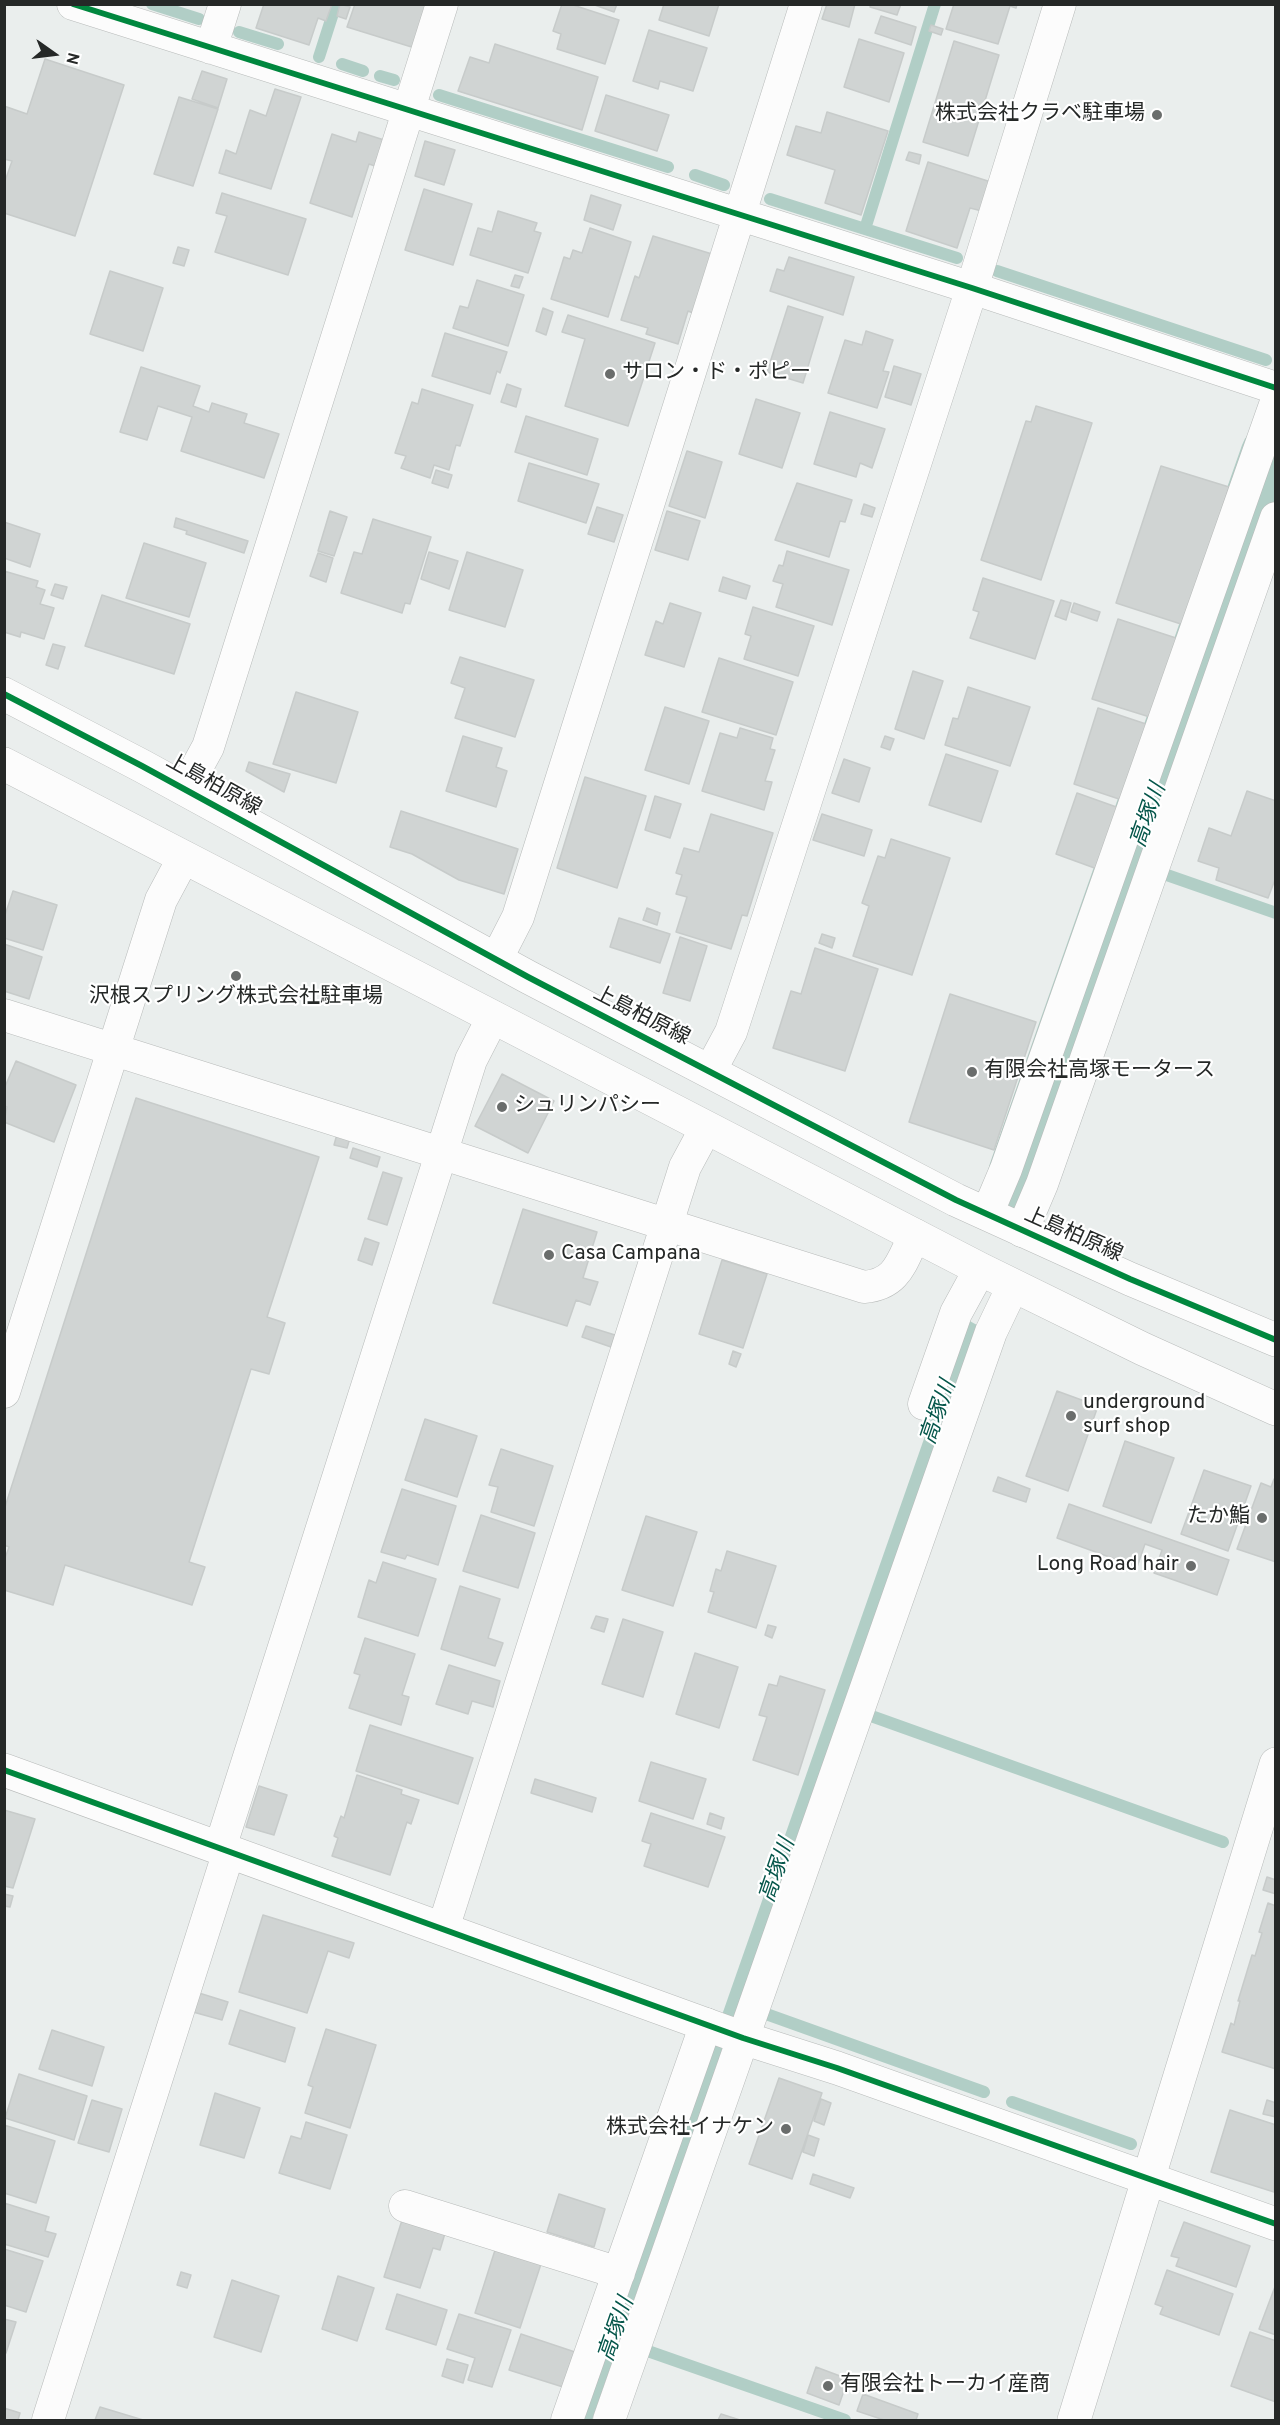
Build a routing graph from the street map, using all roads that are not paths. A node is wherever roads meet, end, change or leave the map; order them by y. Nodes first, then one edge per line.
1 (73, 4) edge
2 (225, 4) edge
3 (442, 4) edge
4 (806, 4) edge
5 (1060, 4) edge
6 (211, 48) junction
7 (409, 110) junction
8 (740, 215) junction
9 (972, 288) junction
10 (1275, 388) edge
11 (1275, 402) edge
12 (1275, 518) edge
13 (4, 694) edge
14 (4, 764) edge
15 (185, 789) junction
16 (184, 857) junction
17 (496, 960) junction
18 (4, 1015) edge
19 (493, 1017) junction
20 (114, 1050) junction
21 (710, 1071) junction
22 (706, 1128) junction
23 (441, 1153) junction
24 (987, 1214) junction
25 (667, 1225) junction
26 (1022, 1231) junction
27 (915, 1235) junction
28 (980, 1269) junction
29 (1013, 1286) junction
30 (1275, 1340) edge
31 (4, 1392) edge
32 (924, 1404) dead end
33 (1275, 1409) edge
34 (1275, 1764) edge
35 (4, 1770) edge
36 (224, 1849) junction
37 (443, 1929) junction
38 (724, 2031) junction
39 (1148, 2179) junction
40 (405, 2206) dead end
41 (1275, 2224) edge
42 (619, 2273) junction
43 (48, 2421) edge
44 (567, 2421) edge
45 (609, 2421) edge
46 (1074, 2421) edge

1 - 6 street
2 - 6 street
3 - 7 street
4 - 8 street
5 - 9 street
6 - 7 street
7 - 8 street
7 - 15 street
8 - 9 street
8 - 17 street
9 - 10 street
9 - 21 street
11 - 24 street
12 - 26 street
13 - 15 street, 上島柏原線
14 - 16 street
15 - 17 street, 上島柏原線
16 - 19 street
16 - 20 street
17 - 21 street, 上島柏原線
18 - 20 street
19 - 22 street
19 - 23 street
20 - 23 street
20 - 31 street
21 - 24 street, 上島柏原線
22 - 25 street
22 - 27 street
23 - 25 street
23 - 36 street
24 - 26 street, 上島柏原線
25 - 27 street
25 - 37 street
26 - 30 street, 上島柏原線
27 - 28 street
28 - 29 street
28 - 32 street
29 - 33 street
29 - 38 street
34 - 39 street
35 - 36 street
36 - 37 street
36 - 43 street
37 - 38 street
38 - 39 street
38 - 42 street
38 - 45 street
39 - 41 street
39 - 46 street
40 - 42 street
42 - 44 street

